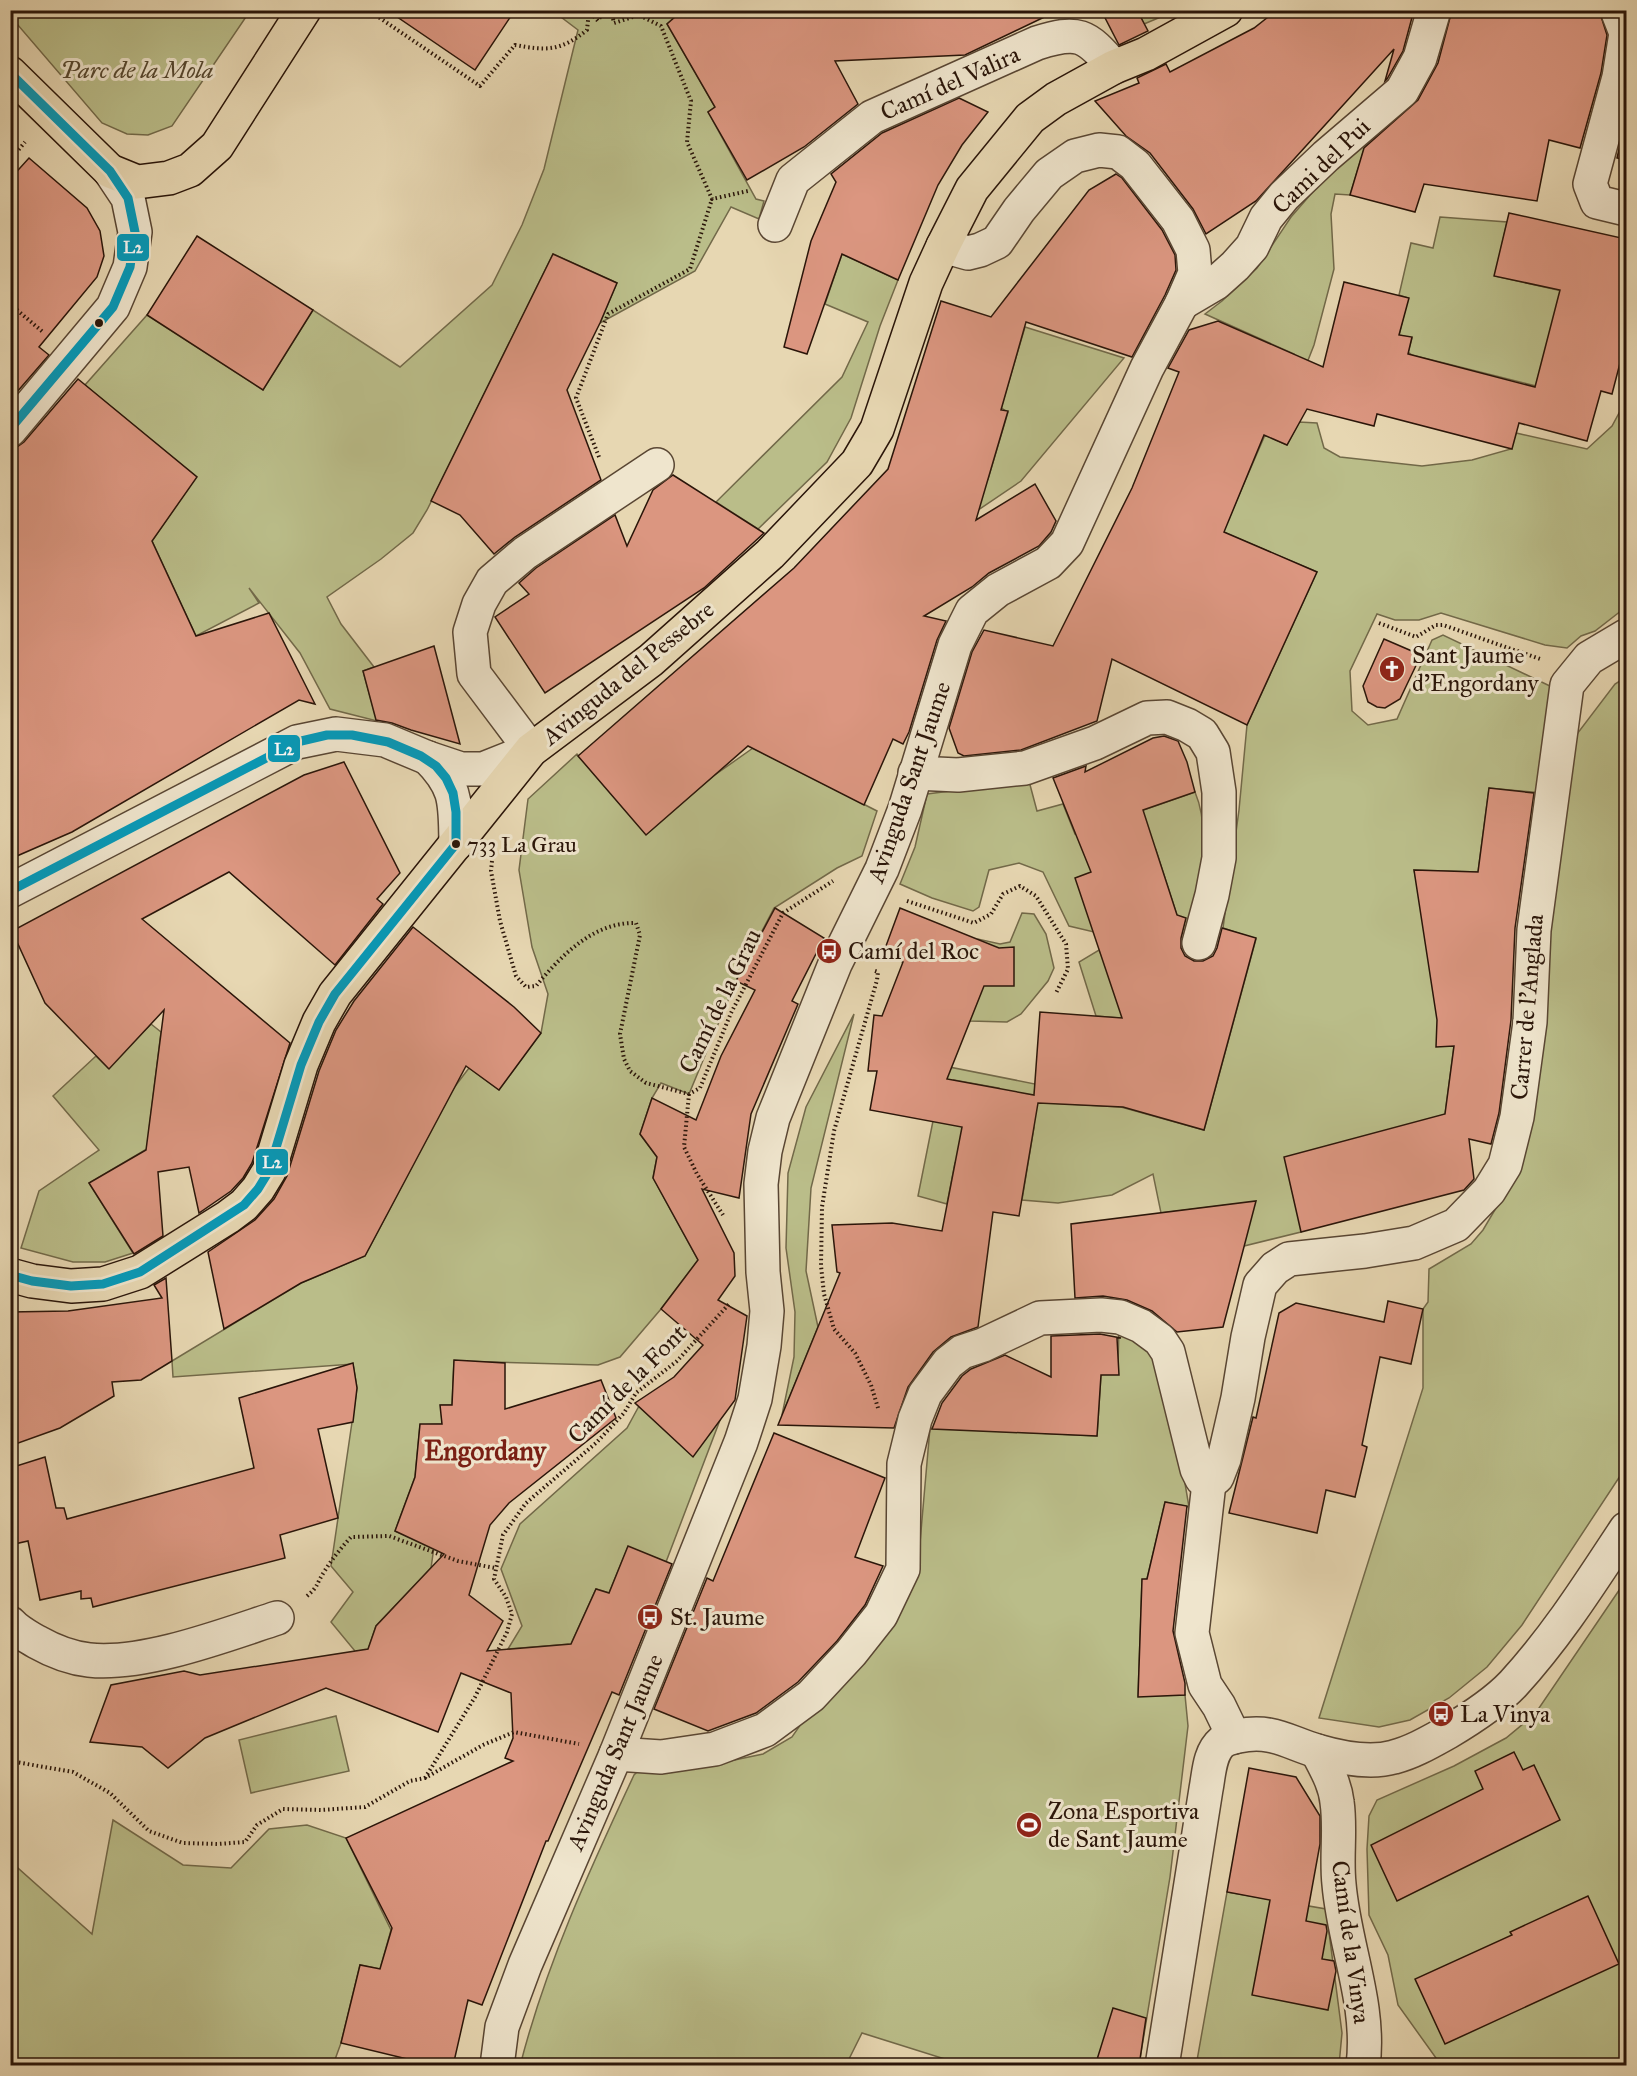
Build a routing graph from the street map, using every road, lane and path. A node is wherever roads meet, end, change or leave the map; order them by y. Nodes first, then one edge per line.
1 (304, 10) edge
2 (368, 10) edge
3 (604, 10) edge
4 (611, 10) edge
5 (1226, 10) edge
6 (1434, 10) edge
7 (1617, 10) edge
8 (1114, 67) junction
9 (10, 73) edge
10 (26, 142) dead end
11 (10, 160) edge
12 (110, 171) junction
13 (793, 180) junction
14 (712, 200) junction
15 (1626, 209) edge
16 (775, 225) dead end
17 (943, 246) junction
18 (1182, 303) junction
19 (10, 304) edge
20 (31, 321) dead end
21 (10, 430) edge
22 (657, 465) dead end
23 (614, 494) junction
24 (1379, 623) dead end
25 (1626, 636) edge
26 (1544, 660) dead end
27 (531, 750) junction
28 (428, 759) junction
29 (915, 773) junction
30 (456, 843) junction
31 (492, 860) dead end
32 (882, 869) junction
33 (10, 891) edge
34 (898, 899) dead end
35 (1200, 943) dead end
36 (869, 969) dead end
37 (1056, 993) dead end
38 (689, 1094) junction
39 (728, 1220) dead end
40 (10, 1275) edge
41 (734, 1297) dead end
42 (904, 1464) junction
43 (1209, 1483) junction
44 (1626, 1529) edge
45 (495, 1568) junction
46 (277, 1618) joint
47 (10, 1623) edge
48 (1250, 1735) junction
49 (1317, 1751) junction
50 (616, 1754) junction
51 (10, 1761) edge
52 (425, 1778) junction
53 (497, 2066) edge
54 (1162, 2066) edge
55 (1363, 2066) edge

1 - 12 main road
2 - 3 path
4 - 14 path
5 - 8 main road, Avinguda del Pessebre
6 - 18 street, Cami del Pui
7 - 15 street
8 - 13 street, Camí del Valira
8 - 17 main road, Avinguda del Pessebre
9 - 12 main road
10 - 11 path
12 - 21 street
13 - 14 path
13 - 16 street, Camí del Valira
14 - 23 path
17 - 18 street, Avinguda Sant Jaume
17 - 27 main road, Avinguda del Pessebre
18 - 29 street, Avinguda Sant Jaume
19 - 20 path
22 - 23 street
23 - 27 street
24 - 26 path
25 - 43 street, Carrer de l'Anglada
27 - 28 street
27 - 30 main road, Avinguda del Pessebre
28 - 30 street
28 - 33 street
29 - 32 street, Avinguda Sant Jaume
29 - 35 street
30 - 40 main road, Avinguda del Pessebre
31 - 38 path, Camí de la Grau
32 - 38 path, Camí de la Grau
32 - 50 street, Avinguda Sant Jaume
34 - 37 path
36 - 42 path
38 - 39 path
41 - 45 path, Camí de la Font
42 - 43 street
42 - 50 street
43 - 48 street, Carrer de l'Anglada
44 - 49 street
45 - 46 path
45 - 52 path
46 - 47 street
48 - 49 street
48 - 54 street
49 - 55 street, Camí de la Vinya
50 - 52 path
50 - 53 street, Avinguda Sant Jaume
51 - 52 path

